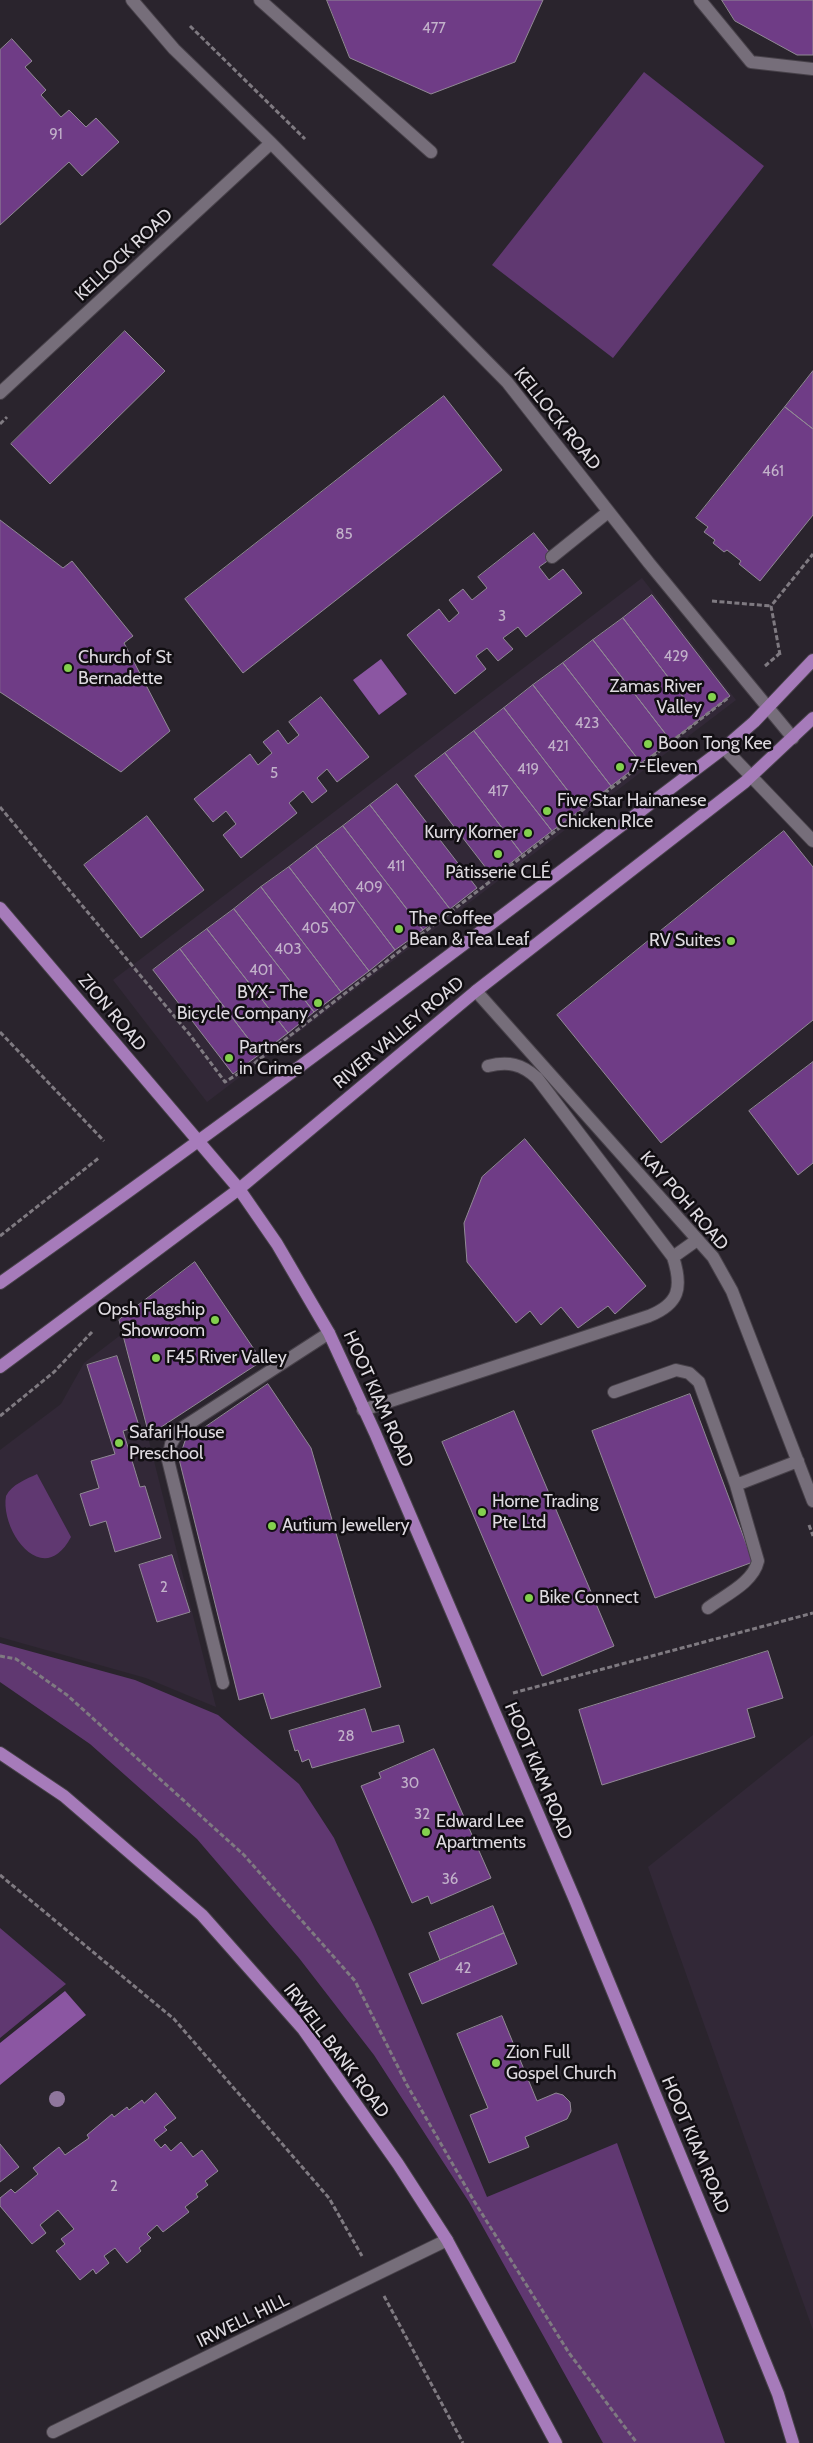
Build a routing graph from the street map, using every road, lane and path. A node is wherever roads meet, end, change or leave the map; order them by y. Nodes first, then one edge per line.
1 (132, 0) edge
2 (260, 0) edge
3 (700, 0) edge
4 (813, 69) edge
5 (271, 143) junction
6 (431, 152) dead end
7 (0, 393) edge
8 (608, 512) junction
9 (813, 554) edge
10 (552, 558) dead end
11 (779, 654) junction
12 (813, 660) edge
13 (798, 677) junction
14 (748, 680) junction
15 (767, 707) junction
16 (813, 718) edge
17 (793, 738) junction
18 (724, 748) junction
19 (751, 776) junction
20 (0, 807) edge
21 (813, 841) edge
22 (0, 908) edge
23 (476, 991) junction
24 (0, 1032) edge
25 (488, 1066) dead end
26 (104, 1141) dead end
27 (199, 1141) junction
28 (100, 1157) dead end
29 (239, 1189) junction
30 (0, 1236) edge
31 (697, 1240) junction
32 (673, 1257) junction
33 (0, 1282) edge
34 (96, 1327) dead end
35 (329, 1333) junction
36 (0, 1366) edge
37 (614, 1392) dead end
38 (364, 1410) junction
39 (0, 1417) edge
40 (798, 1461) junction
41 (736, 1486) junction
42 (812, 1493) edge
43 (708, 1608) dead end
44 (813, 1613) edge
45 (0, 1656) edge
46 (223, 1683) dead end
47 (488, 1699) junction
48 (0, 1753) edge
49 (0, 1875) edge
50 (447, 2240) junction
51 (373, 2276) junction
52 (53, 2432) dead end
53 (462, 2443) edge
54 (556, 2443) edge
55 (637, 2443) edge
56 (793, 2443) edge

1 - 5 street, KELLOCK ROAD
2 - 6 street
3 - 4 street
5 - 7 street, KELLOCK ROAD
5 - 8 street, KELLOCK ROAD
8 - 10 street
8 - 14 street, KELLOCK ROAD
9 - 11 path
11 - 13 path
11 - 14 path
12 - 13 main road, RIVER VALLEY ROAD
13 - 15 main road, RIVER VALLEY ROAD
14 - 15 street, KELLOCK ROAD
14 - 20 path
15 - 17 street, KELLOCK ROAD
15 - 18 main road, RIVER VALLEY ROAD
16 - 17 main road, RIVER VALLEY ROAD
17 - 19 main road, RIVER VALLEY ROAD
18 - 19 street
18 - 27 main road, RIVER VALLEY ROAD
19 - 21 street
19 - 23 main road, RIVER VALLEY ROAD
22 - 27 main road, ZION ROAD
23 - 29 main road, RIVER VALLEY ROAD
23 - 31 street, KAY POH ROAD
24 - 26 path
25 - 32 street
27 - 29 main road, HOOT KIAM ROAD
27 - 33 main road, RIVER VALLEY ROAD
28 - 30 path
29 - 35 main road, HOOT KIAM ROAD
29 - 36 main road, RIVER VALLEY ROAD
31 - 32 street
31 - 40 street, KAY POH ROAD
32 - 38 street
34 - 39 path
35 - 38 main road, HOOT KIAM ROAD
35 - 46 street
37 - 41 street
38 - 47 main road, HOOT KIAM ROAD
40 - 41 street
40 - 42 street, KAY POH ROAD
41 - 43 street
44 - 47 path
45 - 55 path
47 - 56 main road, HOOT KIAM ROAD
48 - 50 main road, IRWELL BANK ROAD
49 - 51 path
50 - 51 street, IRWELL HILL
50 - 54 main road, IRWELL BANK ROAD
51 - 52 street, IRWELL HILL
51 - 53 path

